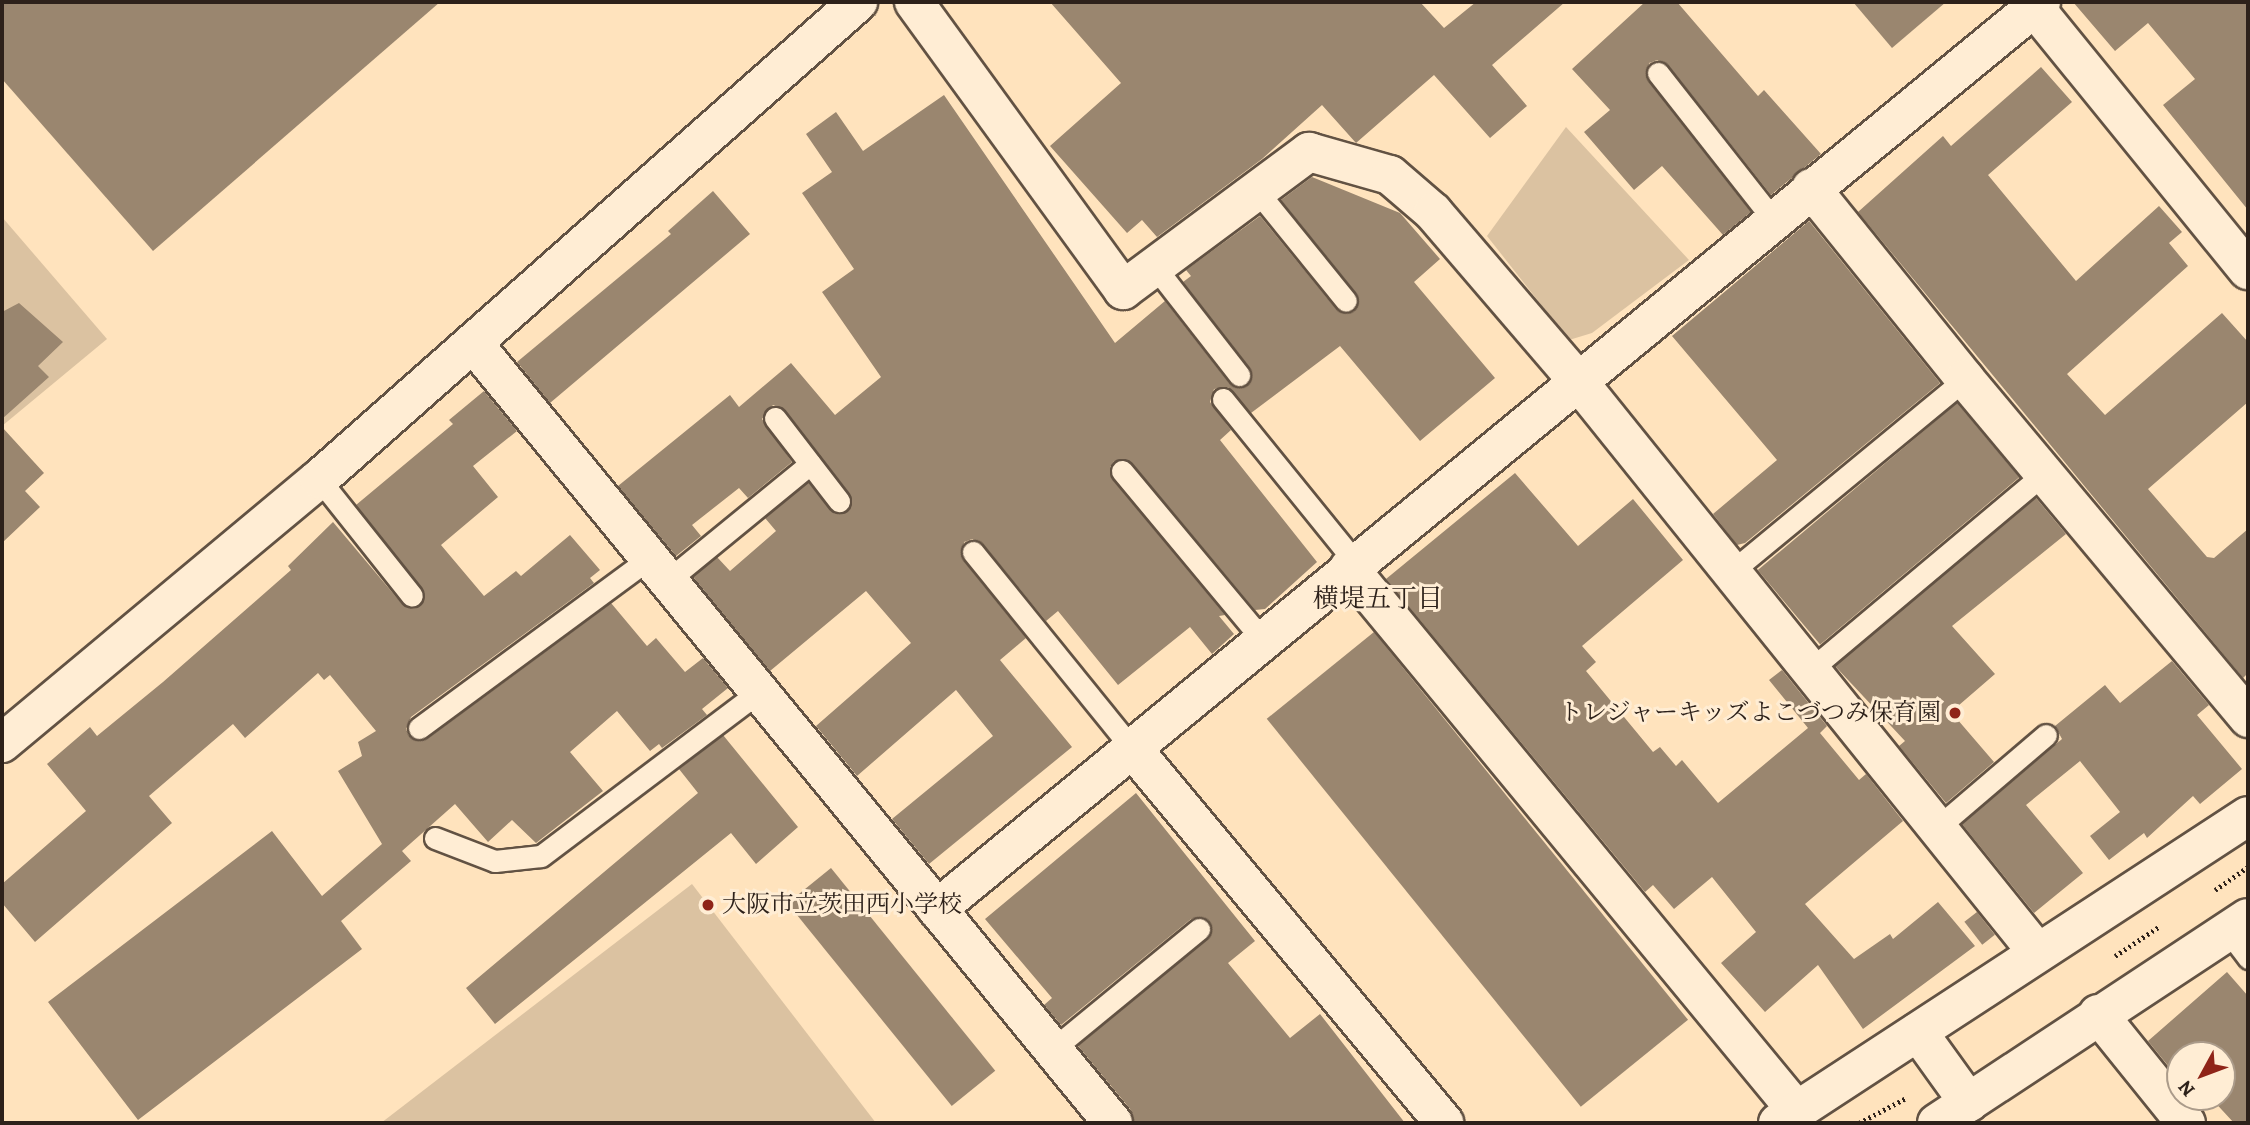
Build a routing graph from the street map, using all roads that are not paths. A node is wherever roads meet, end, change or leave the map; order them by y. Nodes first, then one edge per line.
1 (858, 2) edge
2 (914, 2) edge
3 (2038, 4) edge
4 (1658, 73) dead end
5 (1811, 188) junction
6 (1256, 191) junction
7 (1773, 219) junction
8 (1155, 267) junction
9 (2248, 270) edge
10 (1346, 301) dead end
11 (473, 343) junction
12 (1240, 375) dead end
13 (1965, 379) junction
14 (1577, 380) junction
15 (1223, 399) dead end
16 (775, 418) dead end
17 (810, 464) junction
18 (1122, 471) dead end
19 (2046, 472) junction
20 (319, 479) junction
21 (839, 501) dead end
22 (973, 552) dead end
23 (1352, 565) junction
24 (657, 571) junction
25 (1731, 572) junction
26 (412, 597) dead end
27 (1263, 640) junction
28 (1811, 670) junction
29 (759, 692) junction
30 (2248, 718) edge
31 (419, 728) dead end
32 (2046, 735) dead end
33 (2, 743) edge
34 (1132, 748) junction
35 (2248, 816) edge
36 (1937, 828) junction
37 (435, 838) dead end
38 (937, 909) junction
39 (1199, 929) dead end
40 (2241, 936) edge
41 (2037, 952) junction
42 (2098, 1014) junction
43 (1919, 1032) junction
44 (1053, 1049) junction
45 (1969, 1103) junction
46 (1787, 1117) edge
47 (1113, 1123) edge
48 (1444, 1123) edge
49 (1937, 1123) edge
50 (2186, 1123) edge

1 - 11 street
2 - 8 street
3 - 5 street
3 - 9 street
4 - 7 lane
5 - 7 street
5 - 13 street
6 - 8 street
6 - 10 lane
6 - 14 street
7 - 14 street
8 - 12 lane
11 - 20 street
11 - 24 street
13 - 19 street
13 - 25 lane
14 - 23 street
14 - 25 street
15 - 23 lane
16 - 17 lane
17 - 21 lane
17 - 24 lane
18 - 27 lane
19 - 28 lane
19 - 30 street
20 - 26 lane
20 - 33 street
22 - 34 lane
23 - 27 street
23 - 46 street
24 - 29 street
24 - 31 lane
25 - 28 street
27 - 34 street
28 - 36 street
29 - 37 lane
29 - 38 street
32 - 36 lane
34 - 38 street
34 - 48 street
35 - 41 street
36 - 41 street
38 - 44 street
39 - 44 lane
40 - 42 street
41 - 43 street
42 - 45 street
42 - 50 street
43 - 45 street
43 - 46 street
44 - 47 street
45 - 49 street

